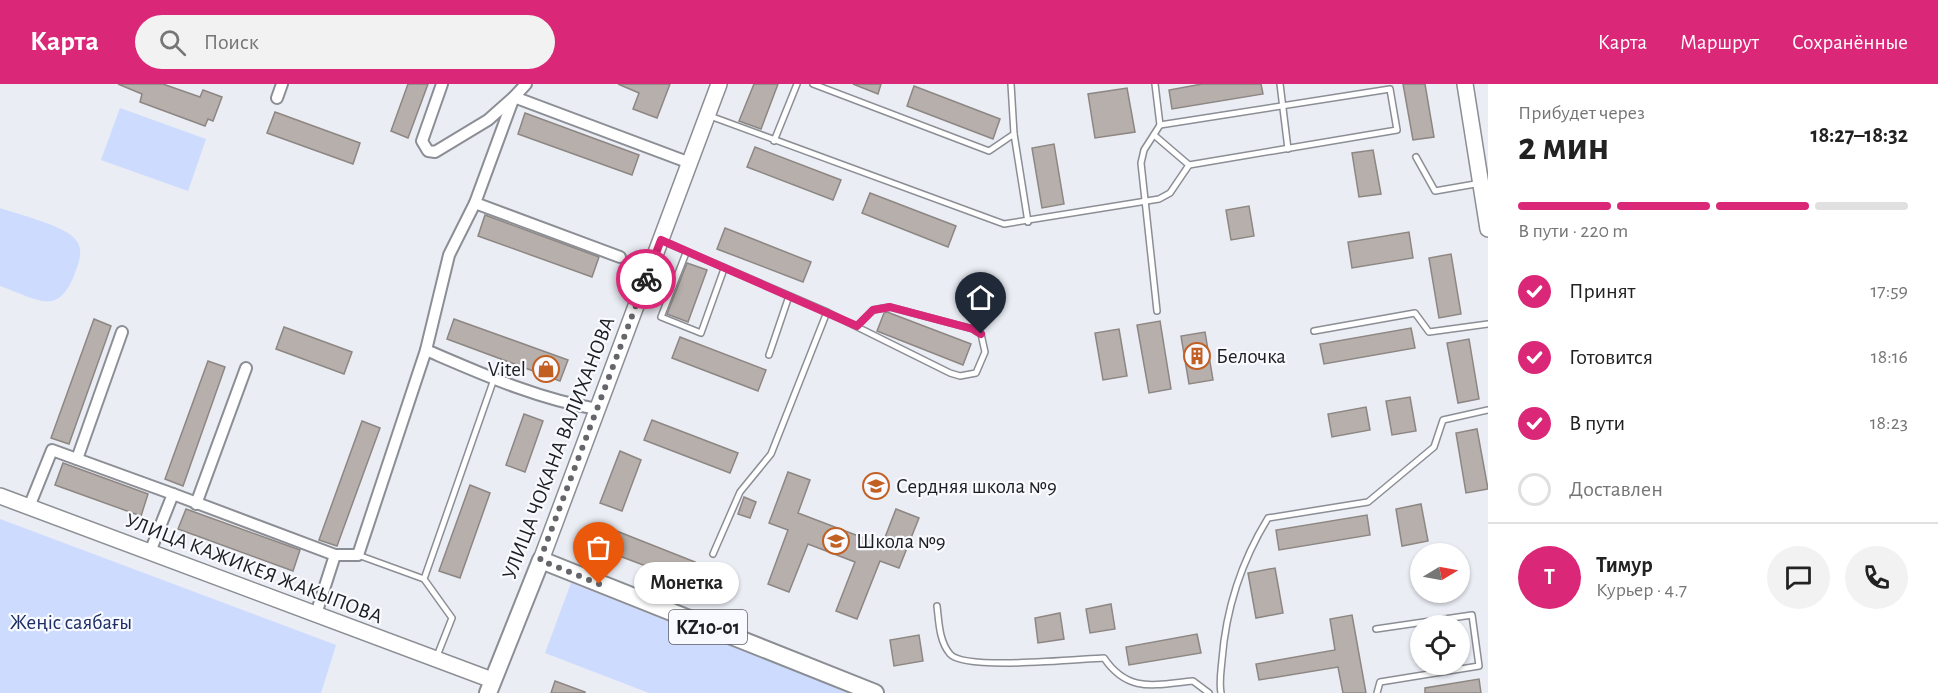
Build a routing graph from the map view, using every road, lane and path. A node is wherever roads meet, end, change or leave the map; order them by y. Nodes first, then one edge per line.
1 (282, 84) edge
2 (442, 84) edge
3 (526, 84) edge
4 (719, 84) edge
5 (797, 84) edge
6 (813, 84) edge
7 (1011, 84) edge
8 (1155, 84) edge
9 (1280, 84) edge
10 (1465, 84) edge
11 (515, 85) edge
12 (277, 98) dead end
13 (514, 98) junction
14 (1283, 106) junction
15 (708, 115) junction
16 (1160, 125) junction
17 (1014, 134) junction
18 (1154, 135) junction
19 (774, 141) junction
20 (1288, 148) junction
21 (1416, 157) dead end
22 (690, 163) junction
23 (1189, 165) junction
24 (1484, 184) edge
25 (1146, 202) junction
26 (476, 204) junction
27 (1028, 222) junction
28 (1488, 229) edge
29 (661, 240) junction
30 (686, 252) junction
31 (620, 257) dead end
32 (724, 269) junction
33 (789, 296) junction
34 (1156, 310) dead end
35 (827, 312) junction
36 (1488, 324) edge
37 (857, 326) junction
38 (1314, 331) dead end
39 (122, 332) dead end
40 (426, 350) junction
41 (769, 355) dead end
42 (246, 368) dead end
43 (494, 379) junction
44 (597, 409) junction
45 (1488, 410) edge
46 (77, 459) junction
47 (173, 494) junction
48 (0, 496) edge
49 (196, 504) junction
50 (29, 507) junction
51 (150, 552) junction
52 (713, 554) dead end
53 (335, 555) junction
54 (358, 555) junction
55 (540, 560) junction
56 (424, 579) junction
57 (936, 606) dead end
58 (316, 614) junction
59 (1376, 629) dead end
60 (436, 659) junction
61 (490, 687) edge
62 (875, 693) edge
63 (1209, 693) edge
64 (1221, 693) edge
65 (1377, 693) edge

1 - 12 street
2 - 13 street
3 - 13 street
4 - 15 street, УЛИЦА ЧОКАНА ВАЛИХАНОВА
5 - 19 lane
6 - 17 lane
7 - 17 lane
8 - 16 lane
9 - 14 lane
10 - 24 street
11 - 13 lane
13 - 22 street
13 - 26 street
14 - 16 lane
14 - 20 lane
14 - 20 lane
15 - 19 lane
15 - 22 street, УЛИЦА ЧОКАНА ВАЛИХАНОВА
16 - 18 lane
17 - 27 lane
18 - 23 lane
18 - 25 lane
19 - 27 lane
20 - 23 lane
21 - 24 lane
22 - 29 street, УЛИЦА ЧОКАНА ВАЛИХАНОВА
23 - 25 lane
24 - 28 street
25 - 27 lane
25 - 34 lane
26 - 31 street
26 - 40 street
29 - 30 lane
29 - 44 street, УЛИЦА ЧОКАНА ВАЛИХАНОВА
30 - 32 lane
30 - 32 lane
32 - 33 lane
33 - 35 lane
33 - 41 lane
35 - 37 lane
35 - 52 lane
36 - 38 lane
37 - 37 lane
39 - 46 street
40 - 43 street
40 - 54 street
42 - 49 street
43 - 44 street
43 - 56 lane
44 - 55 street, УЛИЦА ЧОКАНА ВАЛИХАНОВА
45 - 64 lane
46 - 47 street
46 - 50 street
47 - 49 street
47 - 51 street
48 - 50 street, УЛИЦА КАЖИКЕЯ ЖАКЫПОВА
49 - 53 street
50 - 51 street, УЛИЦА КАЖИКЕЯ ЖАКЫПОВА
51 - 58 street, УЛИЦА КАЖИКЕЯ ЖАКЫПОВА
53 - 54 street
53 - 58 street
54 - 56 lane
55 - 61 main road, УЛИЦА ЧОКАНА ВАЛИХАНОВА
55 - 62 main road, KZ10-01
56 - 60 lane
57 - 63 lane
58 - 60 street, УЛИЦА КАЖИКЕЯ ЖАКЫПОВА
59 - 65 lane
60 - 61 street, УЛИЦА КАЖИКЕЯ ЖАКЫПОВА

